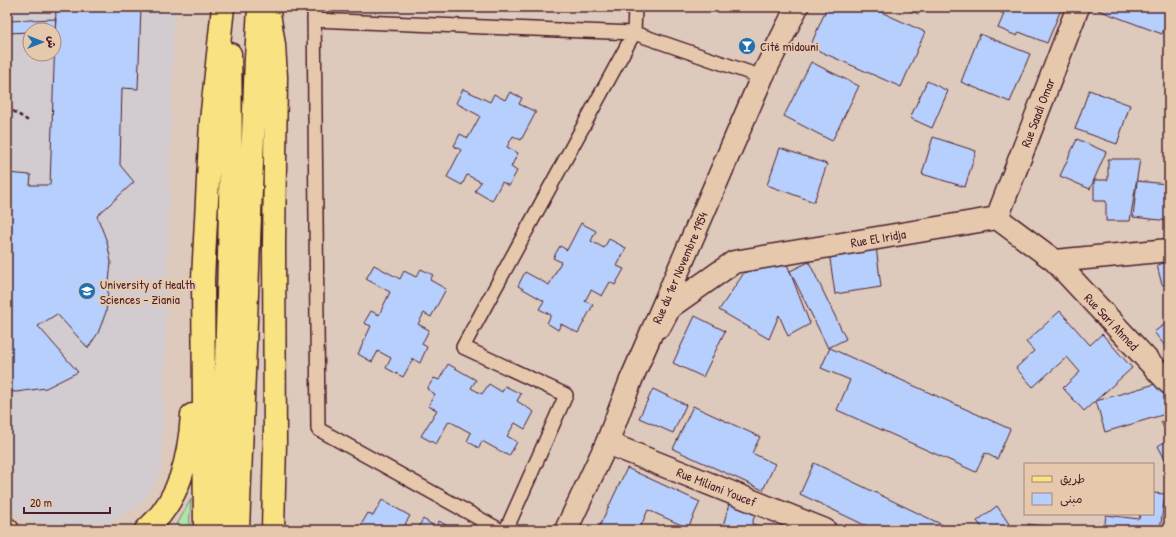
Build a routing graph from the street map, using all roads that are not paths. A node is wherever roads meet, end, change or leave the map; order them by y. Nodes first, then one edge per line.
1 (223, 7) edge
2 (229, 7) edge
3 (259, 7) edge
4 (268, 7) edge
5 (635, 7) edge
6 (797, 7) edge
7 (1078, 7) edge
8 (314, 14) edge
9 (634, 33) junction
10 (762, 77) junction
11 (998, 218) junction
12 (1169, 250) edge
13 (1055, 261) junction
14 (203, 279) junction
15 (631, 380) junction
16 (1169, 383) edge
17 (607, 443) junction
18 (146, 530) edge
19 (205, 530) edge
20 (221, 530) edge
21 (238, 530) edge
22 (273, 530) edge
23 (500, 530) edge
24 (506, 530) edge
25 (566, 530) edge
26 (825, 530) edge

1 - 14 main road
2 - 20 main road
3 - 21 main road
4 - 22 main road
5 - 9 lane
6 - 10 street, Rue du 1er Novembre 1954
7 - 11 street, Rue Saadi Omar
8 - 9 lane
8 - 23 lane
9 - 10 lane
9 - 24 lane
10 - 15 street, Rue du 1er Novembre 1954
11 - 13 street
11 - 15 street, Rue El Iridja
12 - 13 street
13 - 16 street, Rue Sari Ahmed
14 - 18 main road
14 - 19 main road
15 - 17 street, Rue du 1er Novembre 1954
17 - 25 street, Rue du 1er Novembre 1954
17 - 26 street, Rue Miliani Youcef

